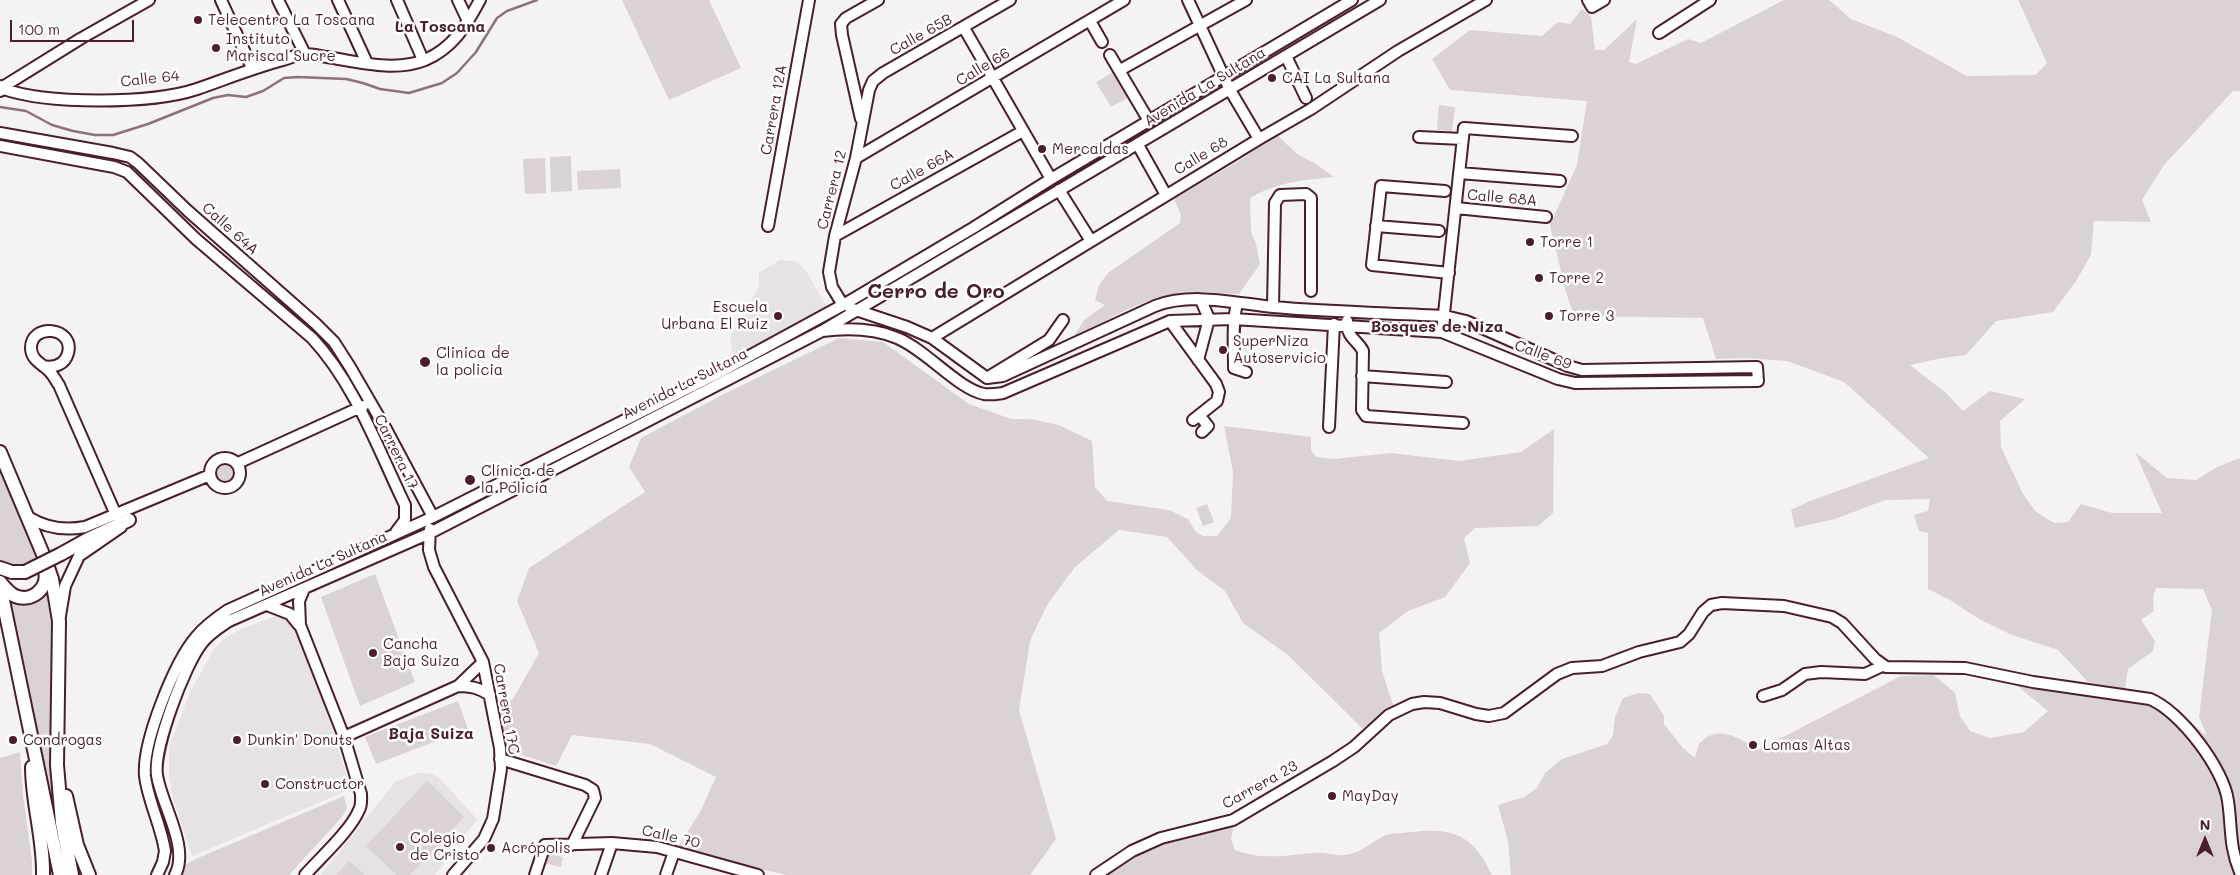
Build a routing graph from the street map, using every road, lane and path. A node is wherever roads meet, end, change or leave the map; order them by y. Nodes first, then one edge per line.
1 (149, 0) edge
2 (221, 0) edge
3 (278, 0) edge
4 (338, 0) edge
5 (398, 0) edge
6 (458, 0) edge
7 (480, 0) edge
8 (809, 0) edge
9 (878, 0) edge
10 (1010, 0) edge
11 (1124, 0) edge
12 (1188, 0) edge
13 (1246, 0) edge
14 (1352, 0) edge
15 (1380, 0) edge
16 (1604, 0) edge
17 (1710, 0) edge
18 (1481, 1) edge
19 (1590, 4) edge
20 (468, 21) junction
21 (1090, 21) junction
22 (1200, 26) junction
23 (964, 28) junction
24 (1659, 33) dead end
25 (1102, 42) dead end
26 (305, 54) junction
27 (1110, 55) dead end
28 (1286, 56) junction
29 (423, 60) junction
30 (367, 63) junction
31 (252, 68) junction
32 (1120, 70) junction
33 (1224, 77) junction
34 (992, 79) junction
35 (873, 81) joint
36 (0, 88) edge
37 (1230, 90) junction
38 (1306, 98) dead end
39 (1149, 121) junction
40 (862, 123) junction
41 (1023, 131) junction
42 (0, 133) edge
43 (1572, 136) dead end
44 (1419, 137) dead end
45 (1259, 139) junction
46 (1463, 139) junction
47 (1138, 145) junction
48 (0, 146) edge
49 (856, 158) junction
50 (1459, 173) junction
51 (1051, 179) junction
52 (1560, 181) dead end
53 (1059, 190) junction
54 (1445, 191) dead end
55 (1166, 195) junction
56 (1456, 208) junction
57 (1546, 217) dead end
58 (768, 226) dead end
59 (1376, 226) junction
60 (1439, 231) dead end
61 (836, 236) junction
62 (1091, 241) junction
63 (1449, 273) junction
64 (1311, 291) dead end
65 (1201, 300) junction
66 (1237, 303) junction
67 (842, 305) junction
68 (1273, 307) junction
69 (854, 310) junction
70 (1348, 311) junction
71 (1445, 316) junction
72 (1209, 319) junction
73 (1233, 319) junction
74 (1063, 320) dead end
75 (1170, 321) junction
76 (1334, 324) junction
77 (1348, 329) junction
78 (822, 331) junction
79 (793, 332) junction
80 (1442, 332) junction
81 (932, 338) junction
82 (799, 343) junction
83 (66, 358) junction
84 (1198, 360) junction
85 (43, 366) junction
86 (1246, 372) dead end
87 (1362, 376) junction
88 (987, 378) junction
89 (1446, 382) dead end
90 (59, 385) junction
91 (372, 405) junction
92 (358, 408) junction
93 (1463, 423) dead end
94 (1329, 427) dead end
95 (386, 429) joint
96 (1202, 432) dead end
97 (0, 452) edge
98 (238, 464) junction
99 (210, 475) junction
100 (157, 498) junction
101 (116, 515) junction
102 (28, 517) junction
103 (432, 517) junction
104 (129, 520) junction
105 (430, 533) junction
106 (394, 534) junction
107 (41, 548) junction
108 (6, 570) edge
109 (0, 582) edge
110 (0, 586) edge
111 (304, 589) junction
112 (267, 605) junction
113 (59, 621) junction
114 (300, 625) junction
115 (483, 662) junction
116 (1882, 666) junction
117 (458, 686) junction
118 (490, 696) junction
119 (1762, 696) dead end
120 (344, 737) junction
121 (33, 750) junction
122 (500, 759) junction
123 (57, 765) junction
124 (612, 843) junction
125 (572, 845) junction
126 (674, 852) junction
127 (2240, 872) edge
128 (43, 875) edge
129 (60, 875) edge
130 (72, 875) edge
131 (89, 875) edge
132 (157, 875) edge
133 (175, 875) edge
134 (305, 875) edge
135 (453, 875) edge
136 (535, 875) edge
137 (601, 875) edge
138 (666, 875) edge
139 (758, 875) edge
140 (1096, 875) edge

1 - 36 street
2 - 31 street
3 - 26 street
4 - 30 street
5 - 29 street
6 - 20 street
7 - 20 street, Calle 64
8 - 58 street, Carrera 12A
9 - 40 street
10 - 23 street, Calle 65B
11 - 21 street, Calle 66
12 - 22 street
13 - 22 street
14 - 33 street, Avenida La Sultana
15 - 28 street, Avenida La Sultana
16 - 19 street
17 - 24 street
18 - 45 street, Calle 68
20 - 29 street, Calle 64
21 - 25 street
21 - 34 street, Calle 66
22 - 32 street
22 - 33 street
23 - 34 street
23 - 35 street, Calle 65B
26 - 30 street, Calle 64
26 - 31 street, Calle 64
27 - 32 street
28 - 37 street, Avenida La Sultana
28 - 38 street
29 - 30 street, Calle 64
31 - 36 street, Calle 64
32 - 39 street
33 - 37 street
33 - 39 street, Avenida La Sultana
34 - 41 street
34 - 49 street, Calle 66
35 - 40 street, Carrera 12
37 - 45 street
37 - 47 street, Avenida La Sultana
39 - 51 street, Avenida La Sultana
40 - 49 street, Carrera 12
41 - 51 street
41 - 61 street, Calle 66A
42 - 91 street, Calle 64A
43 - 46 street
44 - 46 street
45 - 55 street, Calle 68
46 - 50 street
47 - 53 street, Avenida La Sultana
47 - 55 street
48 - 92 street, Calle 64A
49 - 61 street, Carrera 12
50 - 52 street
50 - 56 street
51 - 67 street, Avenida La Sultana
53 - 62 street
53 - 69 street, Avenida La Sultana
54 - 59 street
55 - 62 street, Calle 68
56 - 57 street, Calle 68A
56 - 63 street
59 - 60 street
59 - 63 street
61 - 67 street, Carrera 12
62 - 81 street, Calle 68
63 - 71 street
64 - 68 street
65 - 66 street, Calle 69
65 - 72 street
65 - 88 street, Calle 69
66 - 68 street, Calle 69
66 - 73 street
67 - 69 street
67 - 79 street, Avenida La Sultana
68 - 70 street, Calle 69
69 - 78 street, Avenida La Sultana
69 - 81 street
70 - 71 street, Calle 69
70 - 77 street
71 - 80 street
71 - 80 street, Calle 69
72 - 73 street, Calle 69
72 - 75 street, Calle 69
72 - 84 street
73 - 76 street, Calle 69
73 - 86 street
74 - 88 street
75 - 78 street
75 - 84 street
76 - 77 street, Calle 69
76 - 94 street
77 - 80 street, Calle 69
77 - 87 street
78 - 82 street, Avenida La Sultana
79 - 82 street
79 - 103 street, Avenida La Sultana
81 - 88 street
82 - 105 street, Avenida La Sultana
83 - 85 street
83 - 85 street
83 - 90 street
84 - 96 street
85 - 90 street
87 - 89 street
87 - 93 street
90 - 101 street
91 - 92 street
91 - 95 street, Calle 64A
92 - 98 street
92 - 106 street, Carrera 17
95 - 103 street, Carrera 17
97 - 102 main road
98 - 99 street
98 - 99 street
99 - 100 street
100 - 101 street
100 - 104 street
101 - 102 street
102 - 107 main road
103 - 105 street, Carrera 17C
103 - 106 street, Avenida La Sultana
104 - 108 main road, bridge
104 - 113 street
105 - 111 street, Avenida La Sultana
105 - 115 street, Carrera 17C
106 - 132 street, Avenida La Sultana
107 - 109 main road
107 - 113 main road
110 - 121 main road
111 - 112 street, Avenida La Sultana
111 - 114 street
112 - 114 street
112 - 133 street, Avenida La Sultana
113 - 123 main road
114 - 120 street
115 - 117 street
115 - 118 street, Carrera 17C
116 - 119 street
116 - 127 street
116 - 140 street, Carrera 23
117 - 118 street
117 - 120 street
118 - 122 street, Carrera 17C
120 - 134 street
121 - 128 main road
121 - 129 main road
122 - 125 street
122 - 135 street, Carrera 17C
123 - 130 main road
123 - 131 main road
124 - 125 street, Calle 70
124 - 126 street, Calle 70
124 - 137 street
125 - 136 street, Calle 70
126 - 138 street
126 - 139 street, Calle 70

